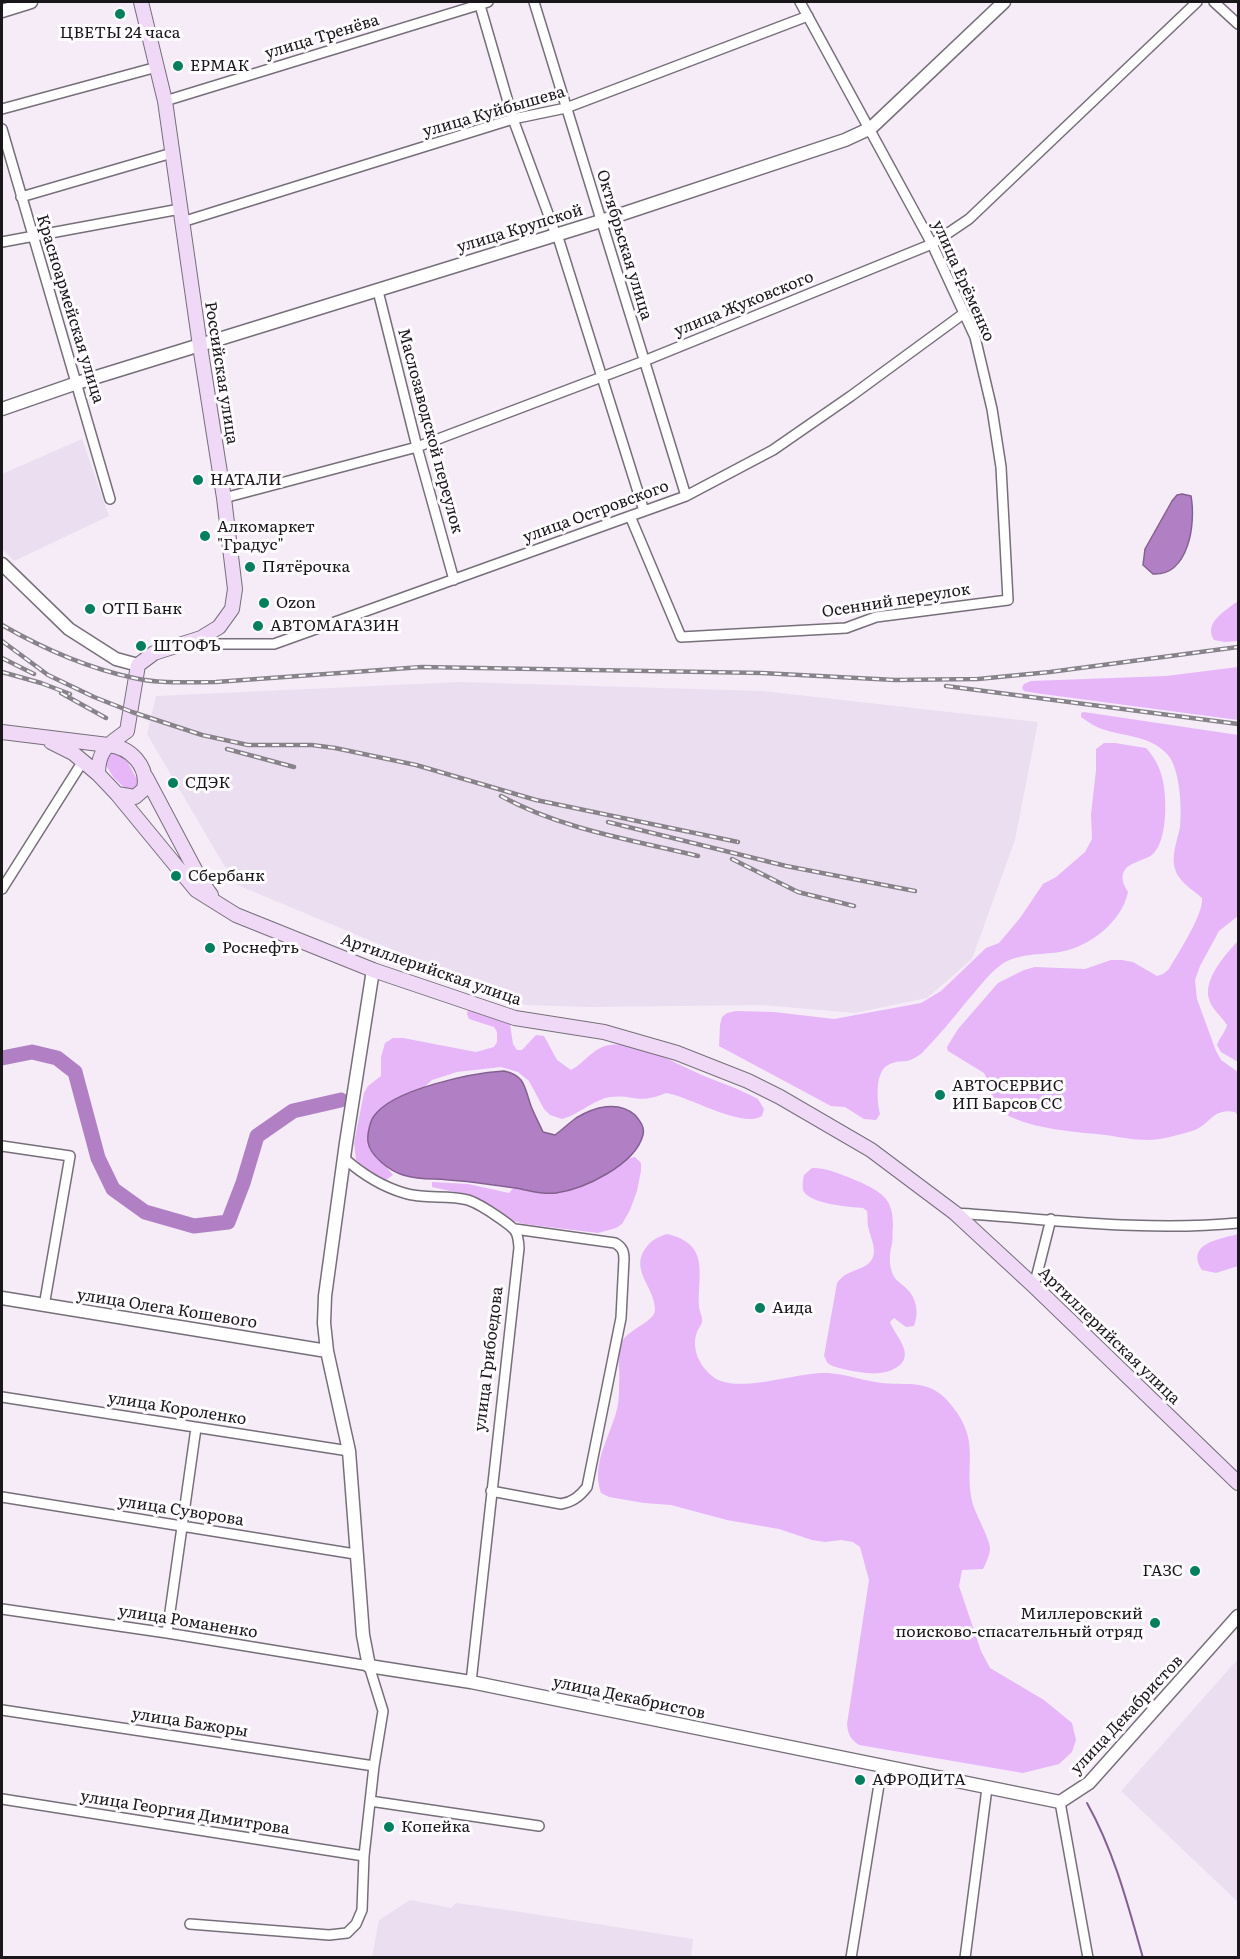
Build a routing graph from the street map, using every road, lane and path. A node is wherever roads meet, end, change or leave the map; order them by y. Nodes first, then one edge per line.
1 (31, 2) edge
2 (141, 2) edge
3 (482, 2) edge
4 (534, 2) edge
5 (800, 2) edge
6 (1004, 2) edge
7 (1197, 2) edge
8 (1214, 2) edge
9 (2, 11) edge
10 (808, 16) junction
11 (1239, 24) edge
12 (157, 67) junction
13 (165, 101) junction
14 (566, 108) junction
15 (2, 109) edge
16 (513, 119) junction
17 (870, 128) junction
18 (2, 129) edge
19 (172, 153) junction
20 (21, 197) junction
21 (181, 216) junction
22 (601, 221) junction
23 (557, 234) junction
24 (32, 237) junction
25 (2, 242) edge
26 (932, 244) junction
27 (378, 291) junction
28 (963, 314) junction
29 (200, 346) junction
30 (644, 361) junction
31 (602, 377) junction
32 (77, 383) junction
33 (2, 409) edge
34 (417, 447) junction
35 (686, 496) junction
36 (224, 498) junction
37 (110, 499) dead end
38 (644, 511) junction
39 (630, 516) junction
40 (2, 564) edge
41 (454, 580) junction
42 (1008, 600) joint
43 (201, 638) junction
44 (138, 665) junction
45 (127, 730) junction
46 (2, 732) edge
47 (35, 736) junction
48 (108, 745) junction
49 (136, 759) junction
50 (83, 761) junction
51 (98, 774) junction
52 (146, 777) junction
53 (117, 794) junction
54 (2, 889) edge
55 (218, 904) junction
56 (373, 970) junction
57 (2, 1146) edge
58 (345, 1158) junction
59 (955, 1213) junction
60 (1051, 1220) junction
61 (1239, 1223) edge
62 (515, 1229) junction
63 (1034, 1286) junction
64 (2, 1298) edge
65 (44, 1305) junction
66 (327, 1351) junction
67 (2, 1397) edge
68 (196, 1428) junction
69 (349, 1451) junction
70 (1239, 1483) edge
71 (491, 1491) junction
72 (2, 1497) edge
73 (182, 1526) junction
74 (356, 1554) junction
75 (2, 1609) edge
76 (1239, 1616) edge
77 (167, 1633) junction
78 (369, 1666) junction
79 (471, 1682) junction
80 (2, 1710) edge
81 (374, 1766) junction
82 (882, 1766) junction
83 (987, 1788) junction
84 (2, 1799) edge
85 (370, 1801) junction
86 (1060, 1802) junction
87 (539, 1826) dead end
88 (364, 1856) junction
89 (190, 1924) dead end
90 (850, 1958) edge
91 (965, 1958) edge
92 (1088, 1958) edge

1 - 9 street
2 - 12 main road, Российская улица
3 - 13 street, улица Тренёва
3 - 16 street
4 - 14 street, Октябрьская улица
5 - 10 street, улица Ерёменко
6 - 17 street, улица Крупской
7 - 26 street, улица Жуковского
8 - 11 street
10 - 14 street, улица Куйбышева
10 - 17 street, улица Ерёменко
12 - 13 main road, Российская улица
12 - 15 street
13 - 19 main road, Российская улица
14 - 16 street, улица Куйбышева
14 - 22 street, Октябрьская улица
16 - 21 street, улица Куйбышева
16 - 23 street
17 - 22 street, улица Крупской
17 - 26 street, улица Ерёменко
18 - 20 street, Красноармейская улица
19 - 20 street
19 - 21 main road, Российская улица
20 - 24 street, Красноармейская улица
21 - 24 street, улица Куйбышева
21 - 29 main road, Российская улица
22 - 23 street, улица Крупской
22 - 30 street, Октябрьская улица
23 - 27 street, улица Крупской
23 - 31 street
24 - 25 street, улица Куйбышева
24 - 32 street, Красноармейская улица
26 - 28 street, улица Ерёменко
26 - 30 street, улица Жуковского
27 - 29 street, улица Крупской
27 - 34 street, Маслозаводской переулок
28 - 35 street, улица Островского
28 - 42 street, улица Ерёменко
29 - 32 street, улица Крупской
29 - 36 main road, Российская улица
30 - 31 street, улица Жуковского
30 - 35 street, Октябрьская улица
31 - 34 street, улица Жуковского
31 - 38 street
32 - 33 street, улица Крупской
32 - 37 street, Красноармейская улица
34 - 36 street, улица Жуковского
34 - 41 street, Маслозаводской переулок
35 - 38 street, улица Островского
36 - 43 main road, Российская улица
38 - 39 street, улица Островского
39 - 41 street, улица Островского
39 - 42 street, Осенний переулок
40 - 44 street
41 - 43 street, улица Островского
43 - 44 main road, Российская улица
44 - 45 main road
45 - 48 main road
45 - 49 main road, Артиллерийская улица
46 - 47 main road, Артиллерийская улица
47 - 48 main road, Артиллерийская улица
47 - 50 main road, Артиллерийская улица
48 - 49 main road, Артиллерийская улица
48 - 51 main road
49 - 52 main road, Артиллерийская улица
50 - 51 main road, Артиллерийская улица
50 - 54 street
51 - 53 main road, Артиллерийская улица
52 - 53 main road
52 - 55 main road, Артиллерийская улица
53 - 55 main road, Артиллерийская улица
55 - 56 main road, Артиллерийская улица
56 - 58 street
56 - 59 main road, Артиллерийская улица
57 - 65 street
58 - 62 street
58 - 66 street
59 - 60 street
59 - 63 main road, Артиллерийская улица
60 - 61 street
60 - 63 street
62 - 71 street, улица Грибоедова
62 - 71 street
63 - 70 main road, Артиллерийская улица
64 - 65 street, улица Олега Кошевого
65 - 66 street, улица Олега Кошевого
66 - 69 street
67 - 68 street, улица Короленко
68 - 69 street, улица Короленко
68 - 73 street
69 - 74 street
71 - 79 street, улица Грибоедова
72 - 73 street, улица Суворова
73 - 74 street, улица Суворова
73 - 77 street
74 - 78 street
75 - 77 street, улица Романенко
76 - 86 street, улица Декабристов
77 - 78 street, улица Романенко
78 - 79 street, улица Декабристов
78 - 81 street
79 - 82 street, улица Декабристов
80 - 81 street, улица Бажоры
81 - 85 street
82 - 83 street, улица Декабристов
82 - 90 street
83 - 86 street, улица Декабристов
83 - 91 street
84 - 88 street, улица Георгия Димитрова
85 - 87 street
85 - 88 street
86 - 92 street
88 - 89 street

